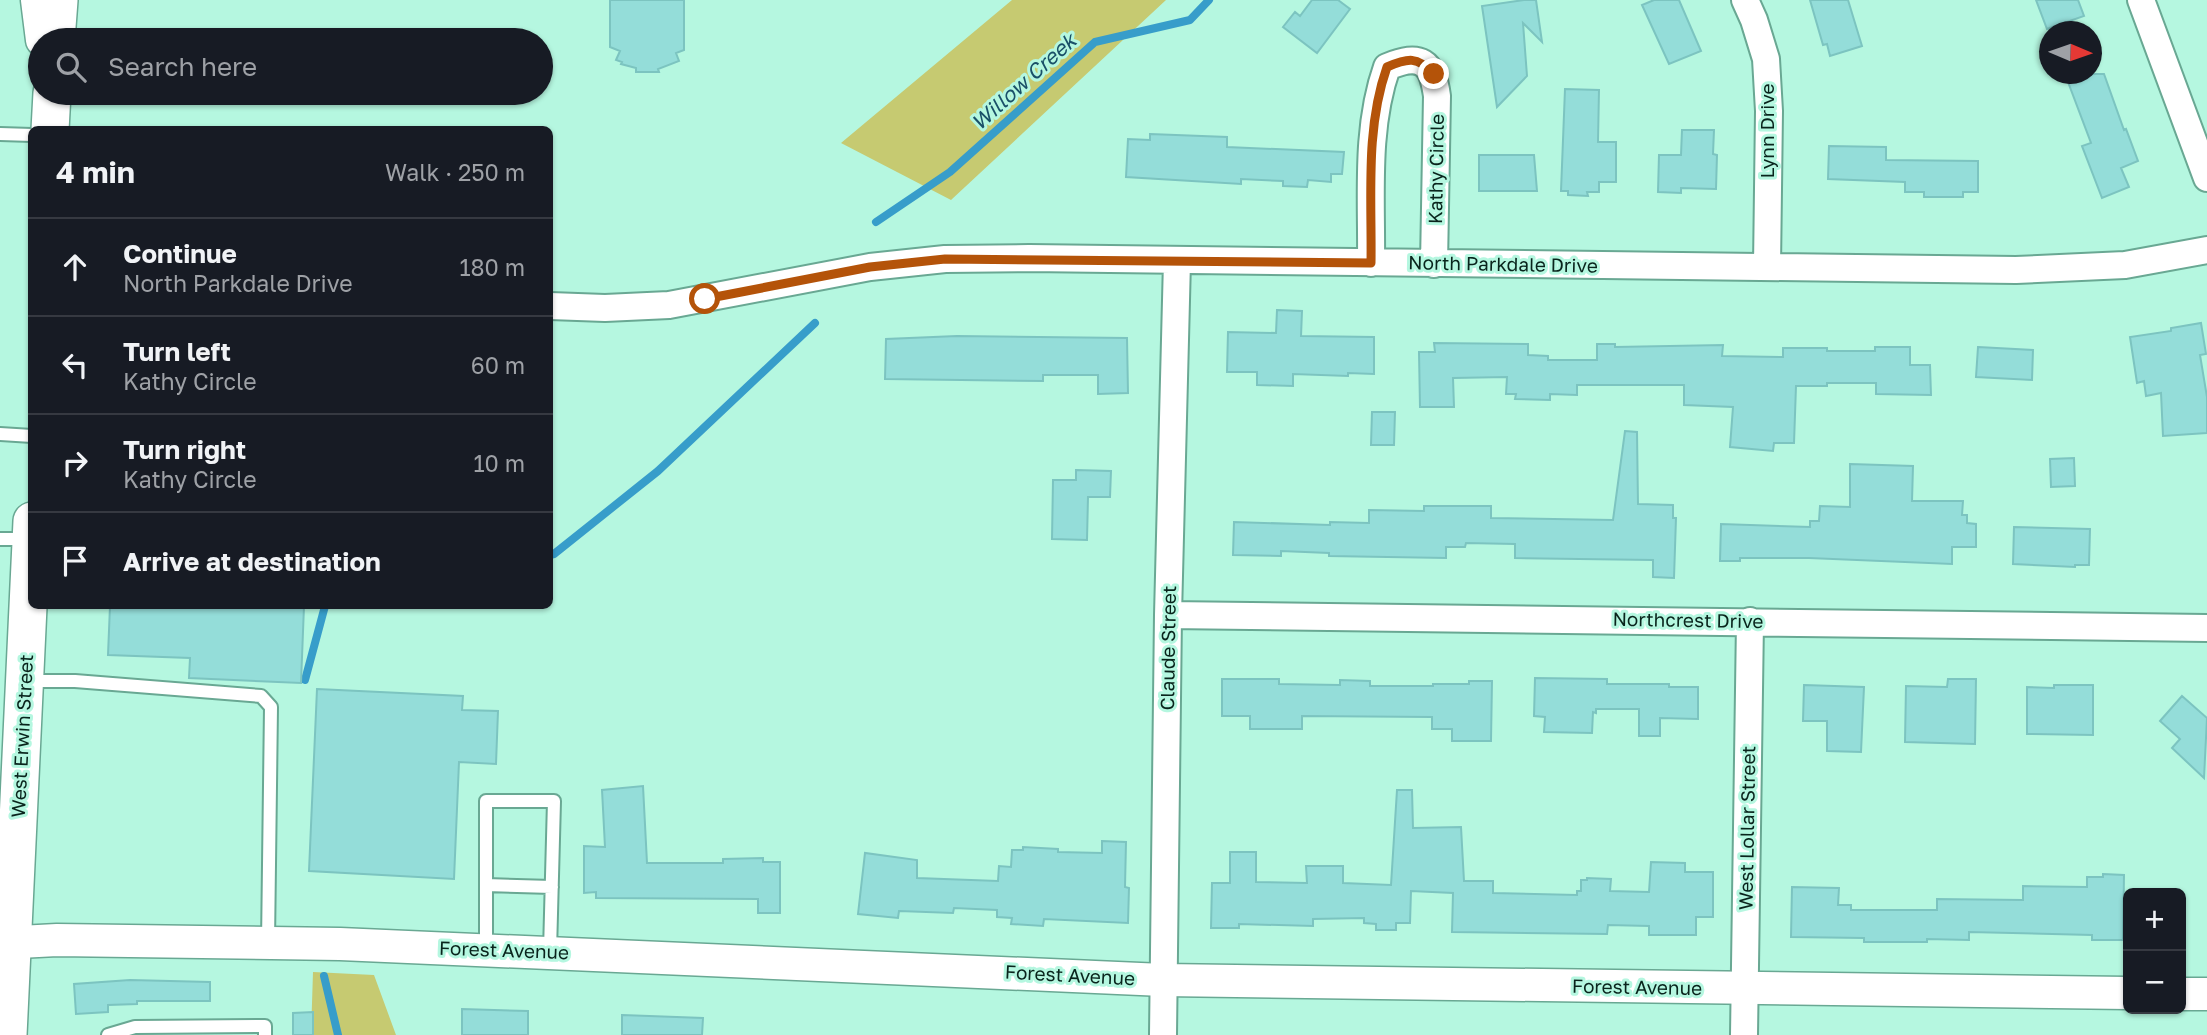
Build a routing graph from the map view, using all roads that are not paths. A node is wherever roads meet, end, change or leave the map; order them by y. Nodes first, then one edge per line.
1 (37, 0) edge
2 (59, 0) edge
3 (1745, 0) edge
4 (2141, 0) edge
5 (40, 28) edge
6 (57, 28) edge
7 (47, 113) edge
8 (0, 134) edge
9 (2207, 178) edge
10 (2207, 250) edge
11 (1177, 261) junction
12 (1371, 263) junction
13 (1434, 264) junction
14 (1767, 267) junction
15 (553, 306) edge
16 (0, 434) edge
17 (28, 436) edge
18 (0, 539) edge
19 (28, 539) edge
20 (28, 600) edge
21 (1168, 615) junction
22 (1750, 621) junction
23 (2207, 628) edge
24 (24, 681) junction
25 (486, 885) junction
26 (552, 887) junction
27 (6, 942) edge
28 (268, 943) junction
29 (486, 949) junction
30 (550, 951) junction
31 (1163, 980) junction
32 (1745, 989) junction
33 (2123, 993) edge
34 (2186, 993) edge
35 (2207, 994) edge
36 (176, 1031) edge
37 (8, 1035) edge
38 (108, 1035) edge
39 (265, 1035) edge
40 (1163, 1035) edge
41 (1744, 1035) edge

1 - 5 street
2 - 6 main road
3 - 14 street, Lynn Drive
4 - 9 street
7 - 8 lane
10 - 14 street, North Parkdale Drive
11 - 12 street, North Parkdale Drive
11 - 15 street, North Parkdale Drive
11 - 21 street, Claude Street
12 - 13 street, North Parkdale Drive
12 - 13 street, Kathy Circle
13 - 14 street, North Parkdale Drive
16 - 17 lane
18 - 19 lane
20 - 24 main road, West Erwin Street
21 - 22 street, Northcrest Drive
21 - 31 street, Claude Street
22 - 23 street, Northcrest Drive
22 - 32 street, West Lollar Street
24 - 27 main road, West Erwin Street
24 - 28 lane
25 - 26 lane
25 - 26 lane
25 - 29 lane
26 - 30 lane
27 - 28 street, Forest Avenue
27 - 37 main road, West Erwin Street
28 - 29 street, Forest Avenue
29 - 30 street, Forest Avenue
30 - 31 street, Forest Avenue
31 - 32 street, Forest Avenue
31 - 40 street, Claude Street
32 - 33 street, Forest Avenue
32 - 41 street, West Lollar Street
34 - 35 street
36 - 38 lane
36 - 39 lane

